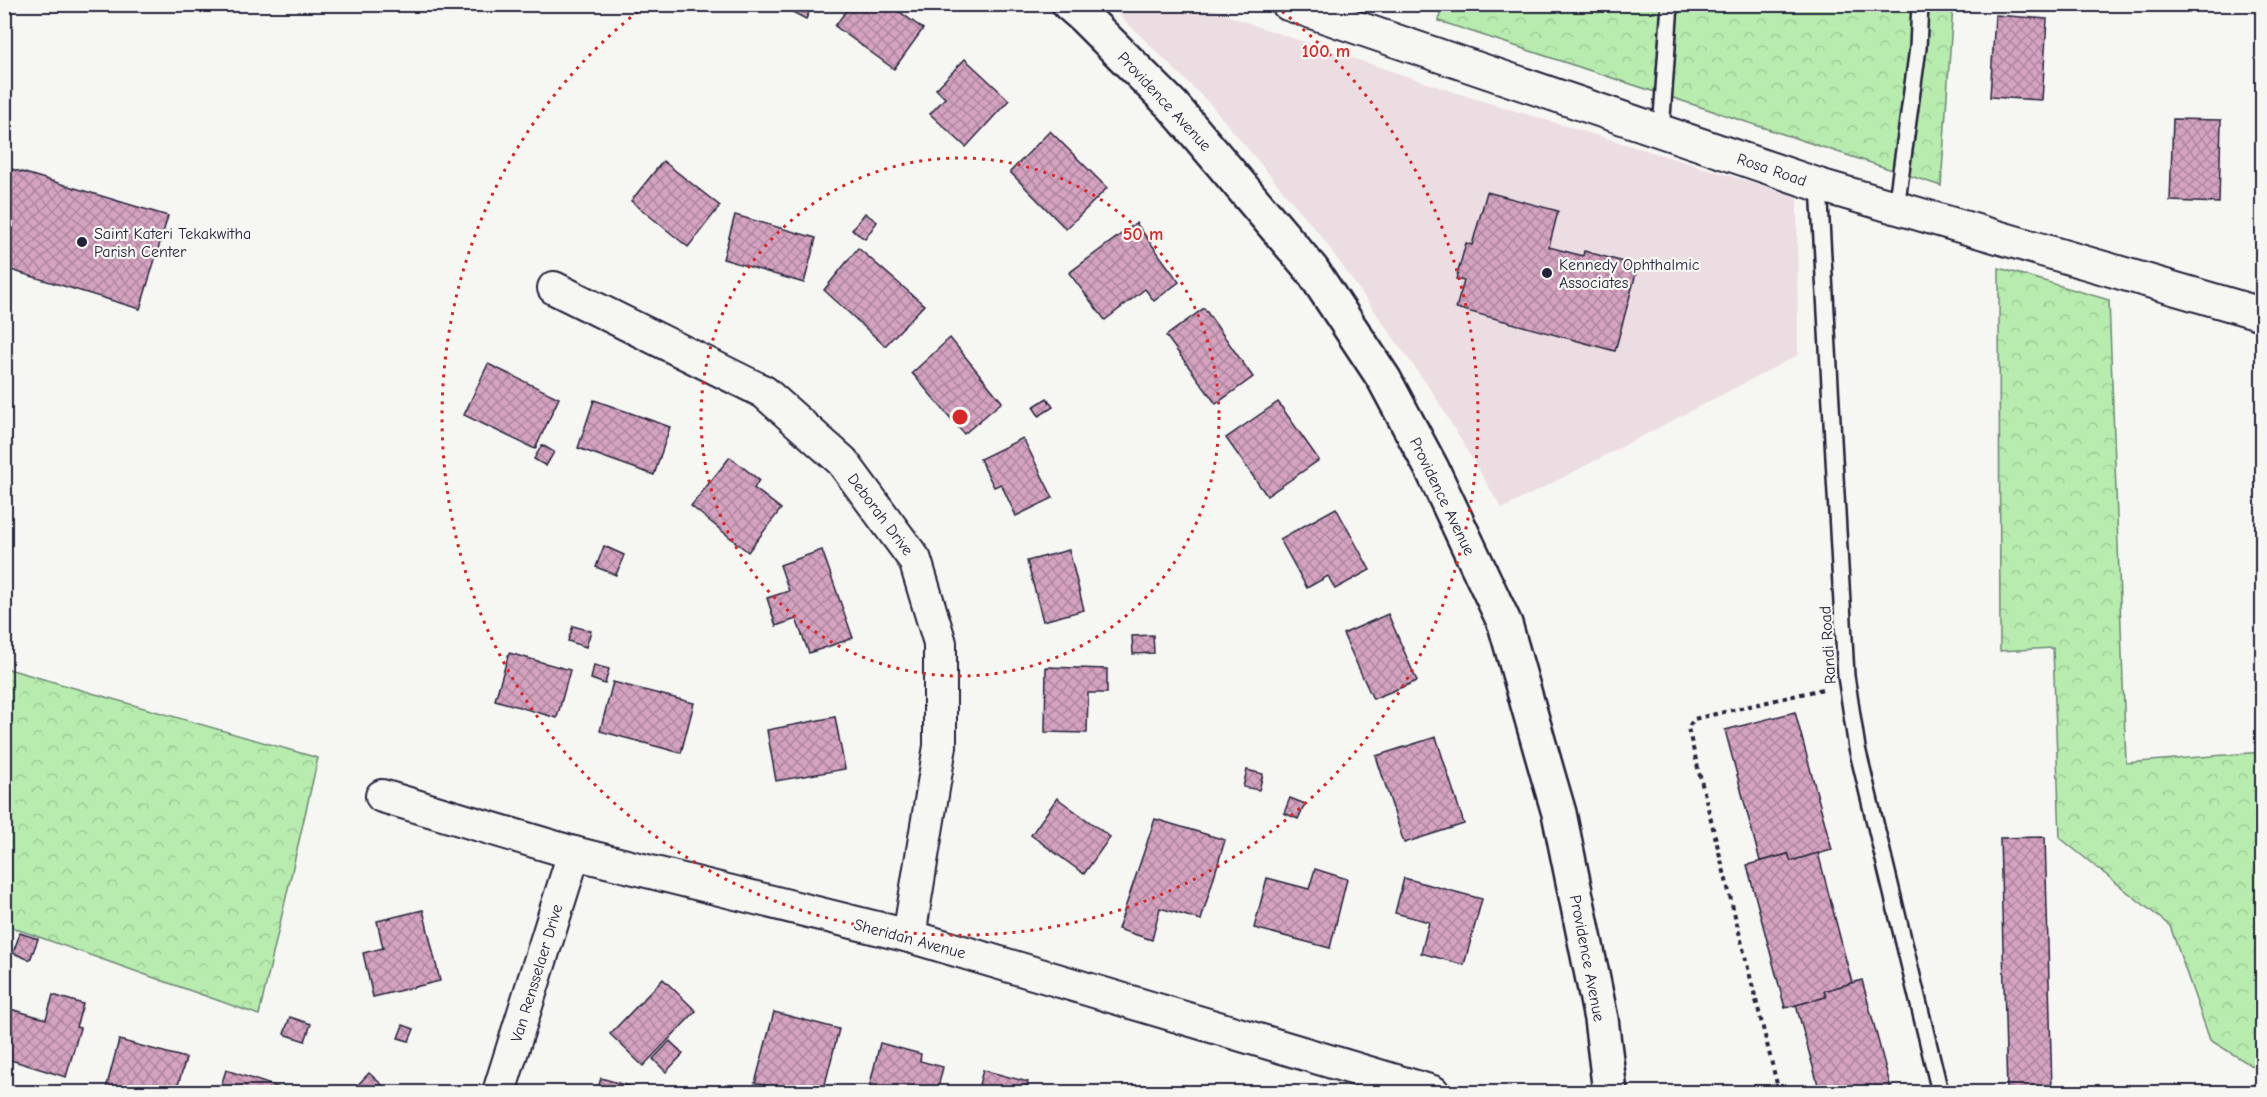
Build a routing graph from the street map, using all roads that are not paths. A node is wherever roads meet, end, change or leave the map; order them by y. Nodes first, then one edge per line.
1 (1069, 4) edge
2 (1288, 4) edge
3 (1670, 4) edge
4 (1920, 4) edge
5 (1660, 130) junction
6 (1819, 185) junction
7 (1896, 208) junction
8 (554, 288) dead end
9 (2262, 314) edge
10 (382, 796) dead end
11 (574, 853) junction
12 (909, 936) junction
13 (499, 1092) edge
14 (1433, 1092) edge
15 (1610, 1092) edge
16 (1940, 1092) edge

1 - 15 street, Providence Avenue
2 - 5 street, Rosa Road
3 - 5 lane
4 - 7 lane
5 - 6 street, Rosa Road
6 - 7 street, Rosa Road
6 - 16 lane, Randi Road
7 - 9 street, Rosa Road
8 - 12 street, Deborah Drive
10 - 11 street, Sheridan Avenue
11 - 12 street, Sheridan Avenue
11 - 13 street, Van Rensselaer Drive
12 - 14 street, Sheridan Avenue

